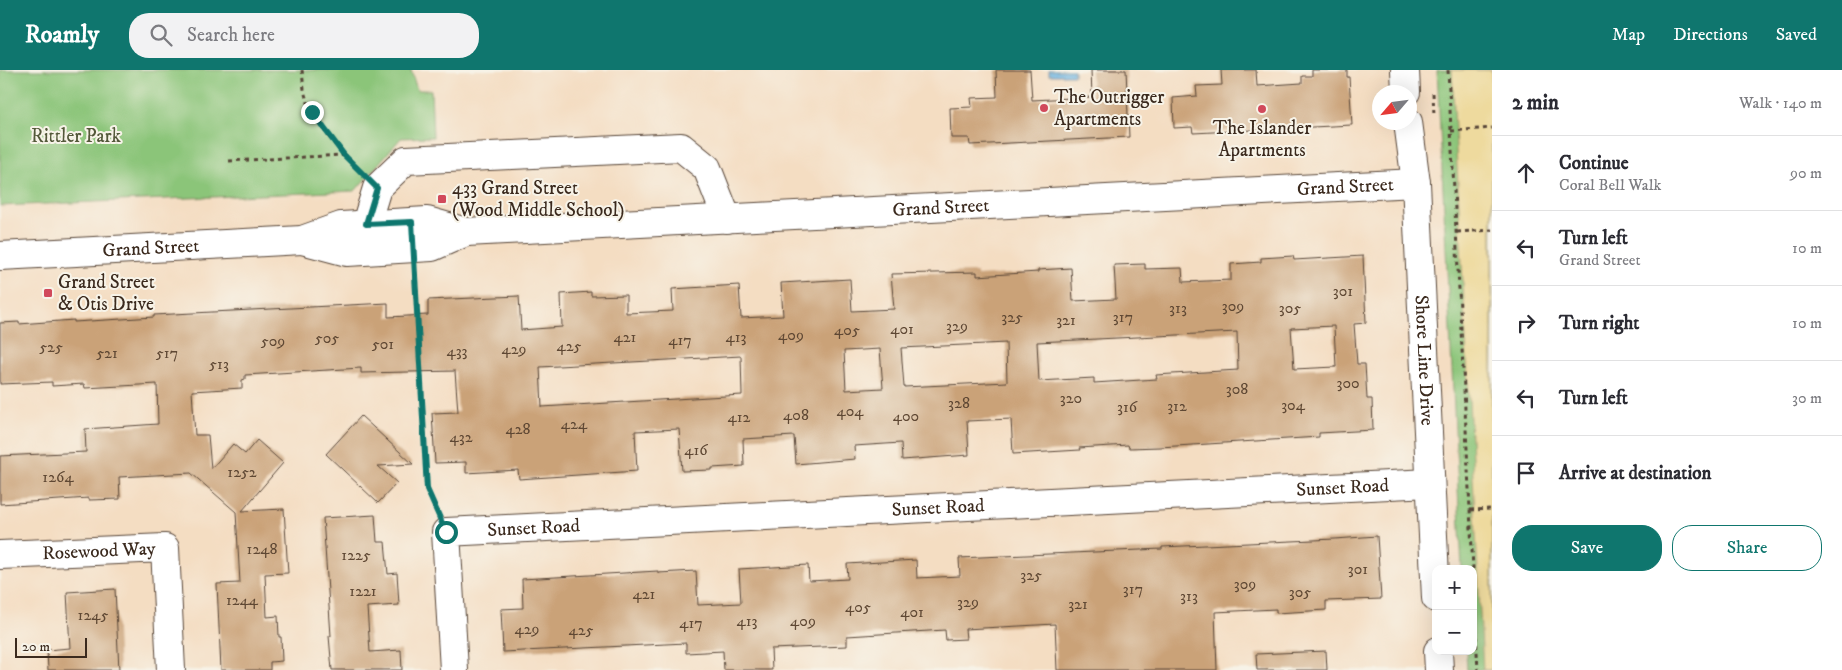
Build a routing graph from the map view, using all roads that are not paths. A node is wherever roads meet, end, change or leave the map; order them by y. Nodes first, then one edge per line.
1 (1405, 70) edge
2 (1406, 85) edge
3 (1409, 130) edge
4 (1416, 183) junction
5 (727, 218) junction
6 (366, 224) junction
7 (466, 232) junction
8 (302, 240) junction
9 (0, 256) edge
10 (1430, 483) junction
11 (0, 555) edge
12 (1434, 565) edge
13 (1438, 655) edge
14 (171, 670) edge
15 (454, 670) edge
16 (1439, 670) edge

1 - 2 street
3 - 4 street, Shore Line Drive
4 - 5 street, Grand Street
4 - 10 street, Shore Line Drive
5 - 6 street
5 - 7 street, Grand Street
6 - 7 street, Grand Street
6 - 8 street, Grand Street
7 - 8 street, Grand Street
8 - 9 street, Grand Street
10 - 12 street, Shore Line Drive
10 - 15 street, Sunset Road
11 - 14 street, Rosewood Way
13 - 16 street

